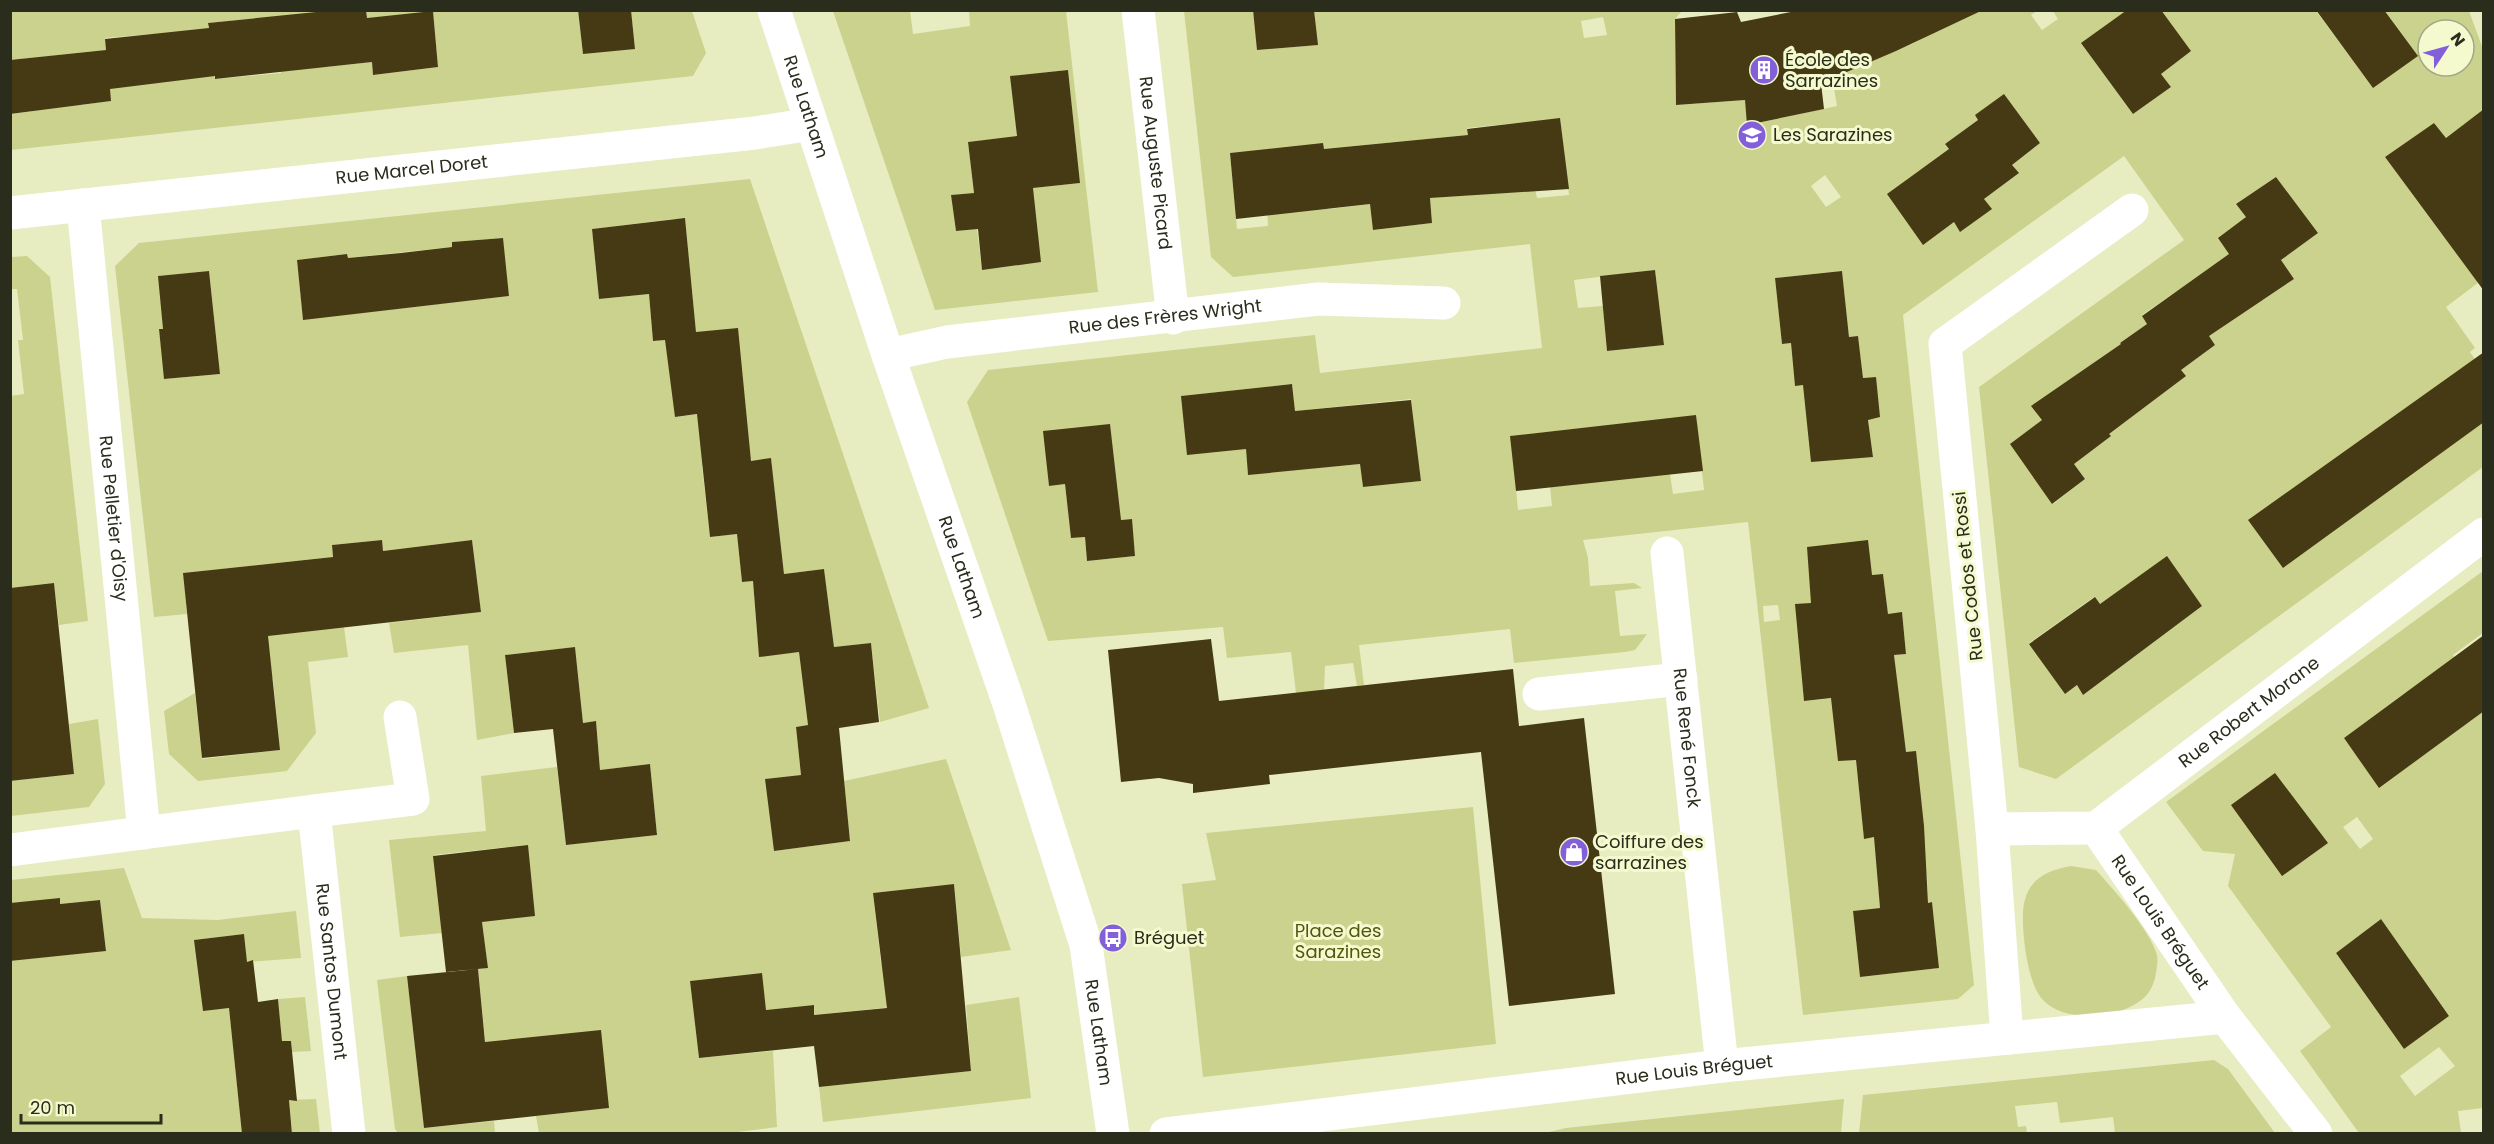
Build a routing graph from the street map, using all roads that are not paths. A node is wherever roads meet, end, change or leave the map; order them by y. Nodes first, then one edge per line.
1 (774, 10) edge
2 (1138, 10) edge
3 (811, 124) junction
4 (82, 205) junction
5 (2132, 210) dead end
6 (10, 213) edge
7 (1444, 303) dead end
8 (1173, 318) junction
9 (888, 355) junction
10 (2484, 534) edge
11 (1667, 553) dead end
12 (1681, 679) junction
13 (1539, 694) dead end
14 (400, 717) dead end
15 (314, 811) junction
16 (2096, 828) junction
17 (1992, 829) junction
18 (144, 833) junction
19 (10, 850) edge
20 (2225, 1017) junction
21 (2007, 1038) junction
22 (1722, 1066) junction
23 (349, 1134) edge
24 (1113, 1134) edge
25 (1166, 1134) edge
26 (2316, 1134) edge

1 - 3 street, Rue Latham
2 - 8 street, Rue Auguste Picard
3 - 4 street, Rue Marcel Doret
3 - 9 street, Rue Latham
4 - 6 street, Rue Marcel Doret
4 - 18 street, Rue Pelletier d'Oisy
5 - 17 street, Rue Codos et Rossi
7 - 8 street, Rue des Frères Wright
8 - 9 street, Rue des Frères Wright
9 - 24 street, Rue Latham
10 - 16 street, Rue Robert Morane
11 - 12 street, Rue René Fonck
12 - 13 street
12 - 22 street, Rue René Fonck
14 - 15 street
15 - 18 street
15 - 23 street, Rue Santos Dumont
16 - 17 street
16 - 20 street, Rue Louis Bréguet
17 - 21 street, Rue Codos et Rossi
18 - 19 street
20 - 21 street, Rue Louis Bréguet
20 - 26 street, Rue Louis Bréguet
21 - 22 street, Rue Louis Bréguet
22 - 25 street, Rue Louis Bréguet

